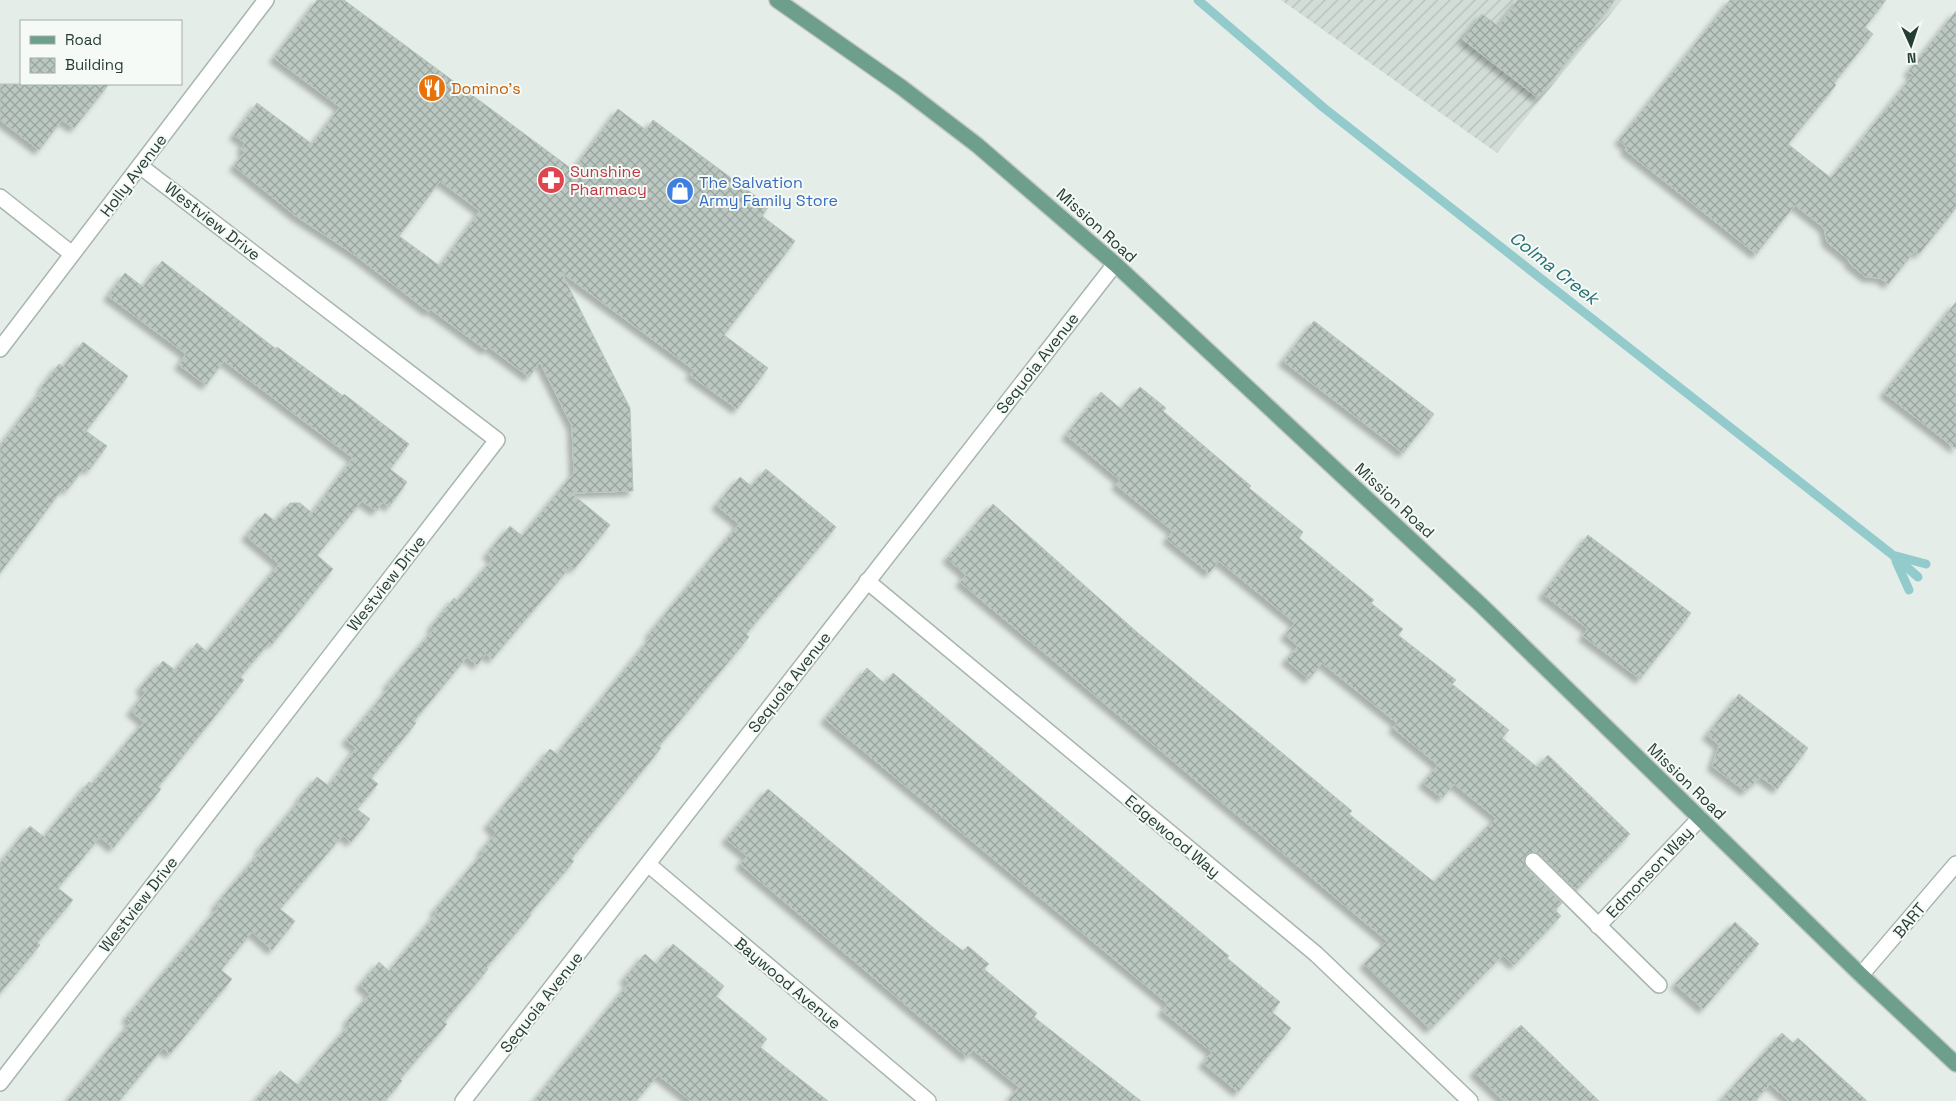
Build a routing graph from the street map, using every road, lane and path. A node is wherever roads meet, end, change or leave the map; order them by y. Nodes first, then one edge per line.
1 (266, 0) edge
2 (777, 0) edge
3 (140, 166) junction
4 (0, 197) edge
5 (72, 254) junction
6 (1115, 264) junction
7 (0, 349) edge
8 (867, 581) junction
9 (1700, 818) junction
10 (1532, 861) dead end
11 (1956, 864) edge
12 (649, 865) junction
13 (1598, 926) junction
14 (1861, 975) junction
15 (1659, 985) dead end
16 (1956, 1064) edge
17 (0, 1083) edge
18 (463, 1101) edge
19 (928, 1101) edge
20 (1470, 1101) edge

1 - 3 street, Holly Avenue
2 - 6 main road, Mission Road
3 - 5 street, Holly Avenue
3 - 17 street, Westview Drive
4 - 5 street
5 - 7 street, Holly Avenue
6 - 8 street, Sequoia Avenue
6 - 9 main road, Mission Road
8 - 12 street, Sequoia Avenue
8 - 20 street, Edgewood Way
9 - 13 street, Edmonson Way
9 - 14 main road, Mission Road
10 - 13 street, Edmonson Way
11 - 14 street, BART
12 - 18 street, Sequoia Avenue
12 - 19 street, Baywood Avenue
13 - 15 street, Edmonson Way
14 - 16 main road, Mission Road

